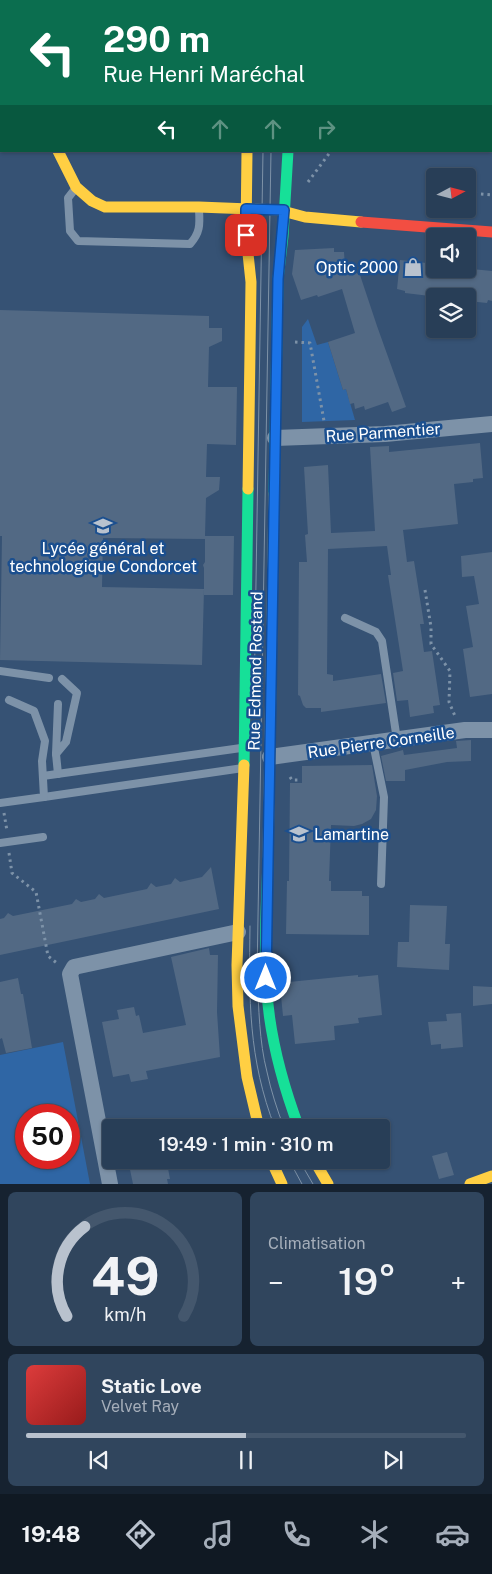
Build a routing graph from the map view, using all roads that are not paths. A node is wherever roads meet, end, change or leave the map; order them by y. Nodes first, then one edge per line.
1 (58, 152) edge
2 (247, 152) edge
3 (288, 152) edge
4 (76, 187) junction
5 (199, 207) junction
6 (246, 209) junction
7 (284, 210) junction
8 (492, 232) edge
9 (492, 424) edge
10 (275, 438) junction
11 (345, 618) dead end
12 (0, 671) edge
13 (49, 678) dead end
14 (62, 679) dead end
15 (10, 700) dead end
16 (58, 704) dead end
17 (492, 730) edge
18 (397, 740) junction
19 (373, 743) junction
20 (244, 747) junction
21 (56, 754) junction
22 (270, 757) junction
23 (244, 768) junction
24 (58, 774) junction
25 (43, 776) junction
26 (44, 797) junction
27 (1, 803) edge
28 (43, 837) dead end
29 (4, 842) edge
30 (381, 884) dead end
31 (238, 932) junction
32 (257, 1119) edge
33 (296, 1119) edge
34 (275, 1169) edge
35 (319, 1169) edge
36 (492, 1176) edge
37 (110, 1184) edge
38 (282, 1184) edge
39 (328, 1184) edge
40 (470, 1184) edge

1 - 4 main road
2 - 6 main road, Rue Edmond Rostand
3 - 7 main road, Rue Edmond Rostand
4 - 5 main road
4 - 5 lane
5 - 6 main road
6 - 7 main road
6 - 20 main road, Rue Edmond Rostand
7 - 8 main road
7 - 10 main road, Rue Edmond Rostand
9 - 10 street, Rue Parmentier
10 - 22 main road, Rue Edmond Rostand
11 - 18 lane
12 - 13 lane
14 - 21 lane
15 - 25 lane
16 - 21 lane
17 - 18 street, Rue Pierre Corneille
18 - 19 street, Rue Pierre Corneille
19 - 22 street, Rue Pierre Corneille
19 - 30 lane
20 - 23 main road, Rue Edmond Rostand
20 - 24 lane
21 - 24 lane
22 - 33 main road, Rue Edmond Rostand
23 - 26 lane
23 - 31 main road, Rue Edmond Rostand
24 - 25 lane
25 - 26 lane
26 - 27 lane
28 - 29 lane
31 - 32 main road, Rue Edmond Rostand
31 - 37 street
34 - 38 main road
35 - 39 main road
36 - 40 main road

